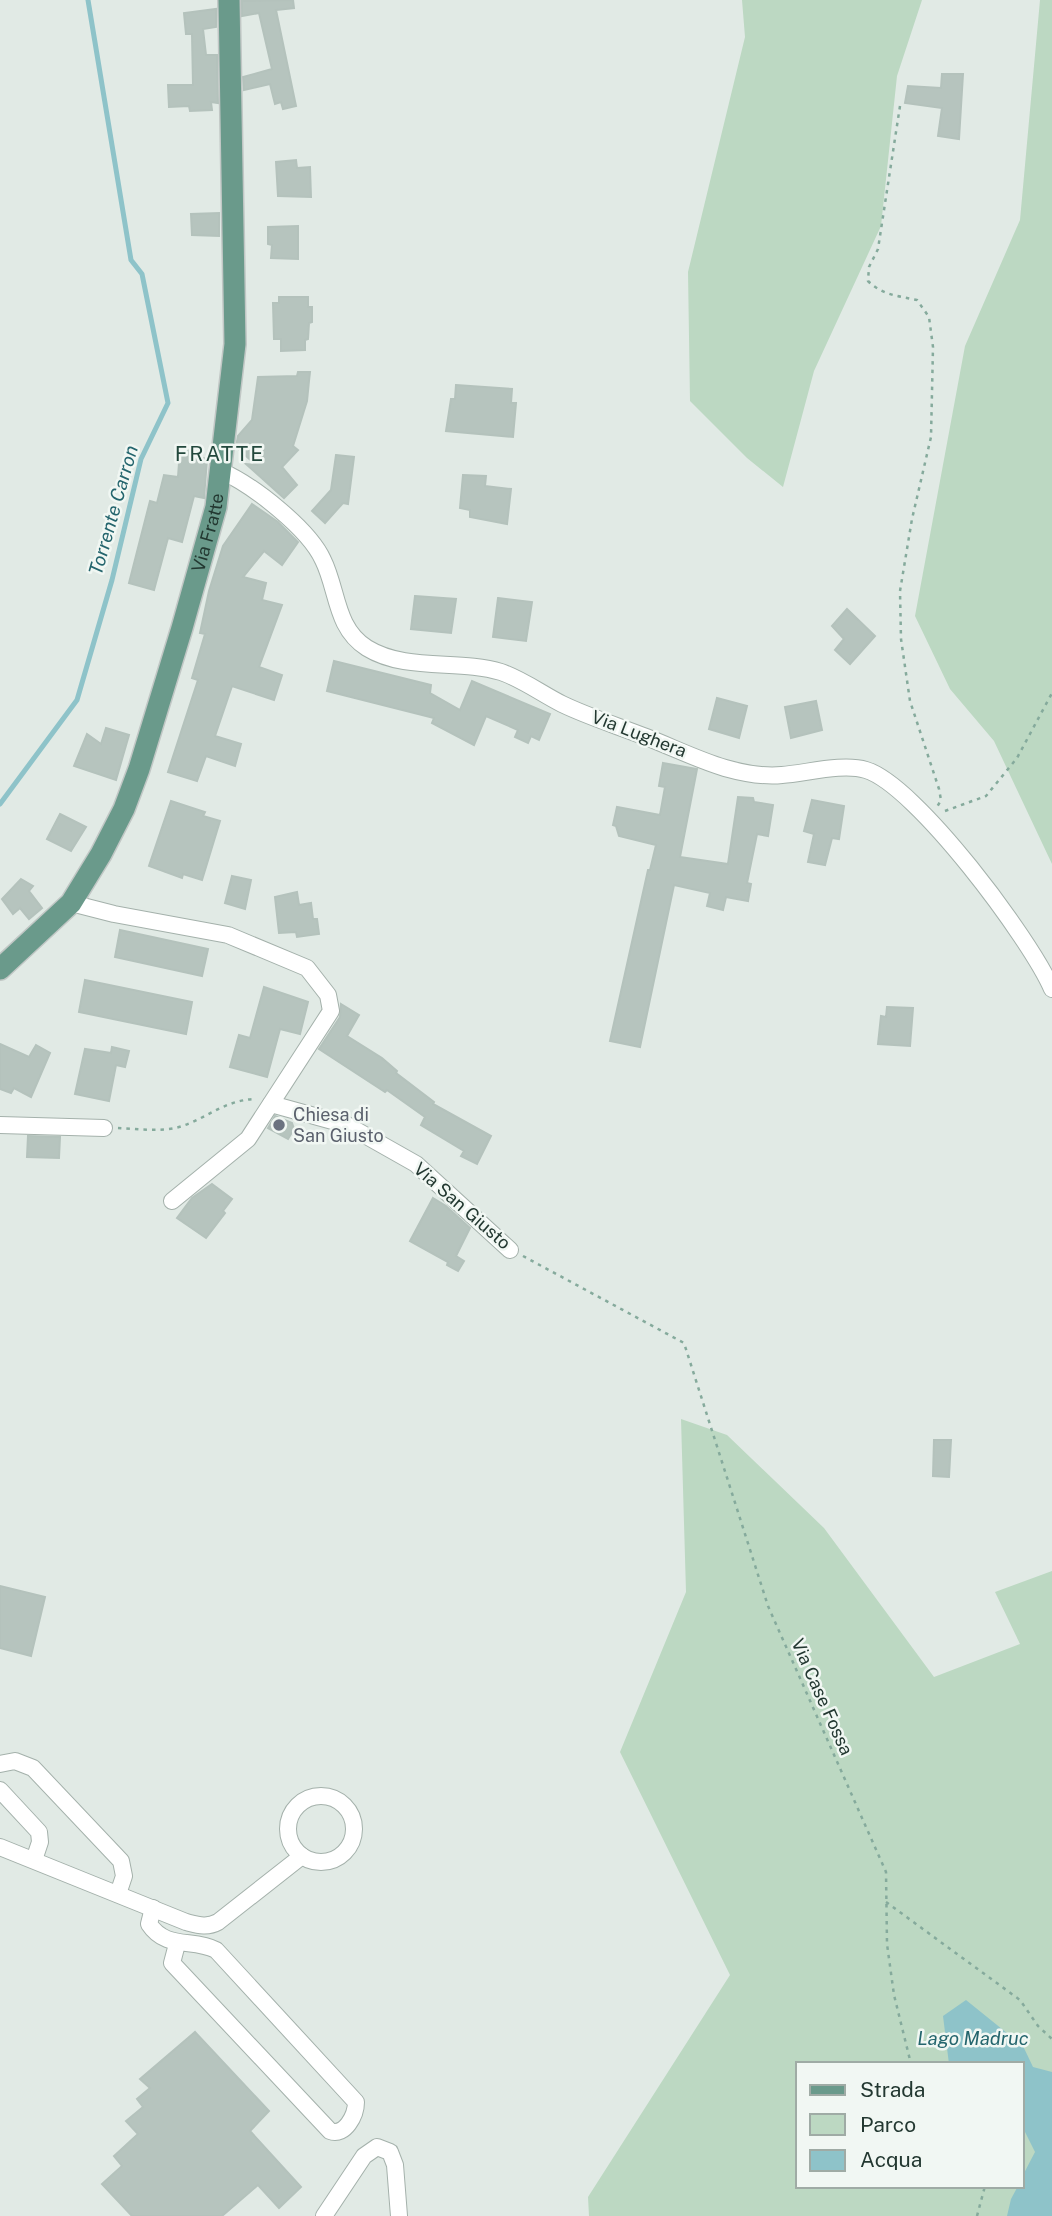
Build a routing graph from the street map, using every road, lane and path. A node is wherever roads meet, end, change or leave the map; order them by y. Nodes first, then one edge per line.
1 (229, 0) edge
2 (900, 106) dead end
3 (221, 471) junction
4 (1052, 693) edge
5 (930, 821) junction
6 (71, 903) junction
7 (0, 969) edge
8 (1052, 989) edge
9 (271, 1104) junction
10 (0, 1125) edge
11 (104, 1128) joint
12 (172, 1200) dead end
13 (510, 1250) joint
14 (684, 1343) joint
15 (0, 1764) edge
16 (0, 1790) edge
17 (0, 1809) edge
18 (28, 1821) junction
19 (0, 1847) edge
20 (302, 1856) junction
21 (34, 1860) junction
22 (118, 1894) junction
23 (886, 1902) junction
24 (153, 1908) junction
25 (177, 1944) junction
26 (1052, 2039) edge
27 (911, 2062) edge
28 (984, 2188) edge
29 (324, 2216) edge
30 (400, 2216) edge
31 (977, 2216) edge

1 - 3 main road, Via Fratte
2 - 5 path
3 - 5 street, Via Lughera
3 - 6 main road, Via Fratte
4 - 5 path
5 - 8 street, Via Lughera
6 - 7 main road, Via Fratte
6 - 9 street
9 - 11 path
9 - 12 street
9 - 13 street, Via San Giusto
10 - 11 street
13 - 14 path, Via San Giusto
14 - 23 path, Via Case Fossa
15 - 22 street
16 - 18 street
17 - 18 street
18 - 21 street
19 - 21 street
20 - 20 street
20 - 24 street
21 - 22 street
22 - 24 street
23 - 26 path
23 - 27 path, Via Case Fossa
24 - 25 street
25 - 25 street
28 - 31 path
29 - 30 street

